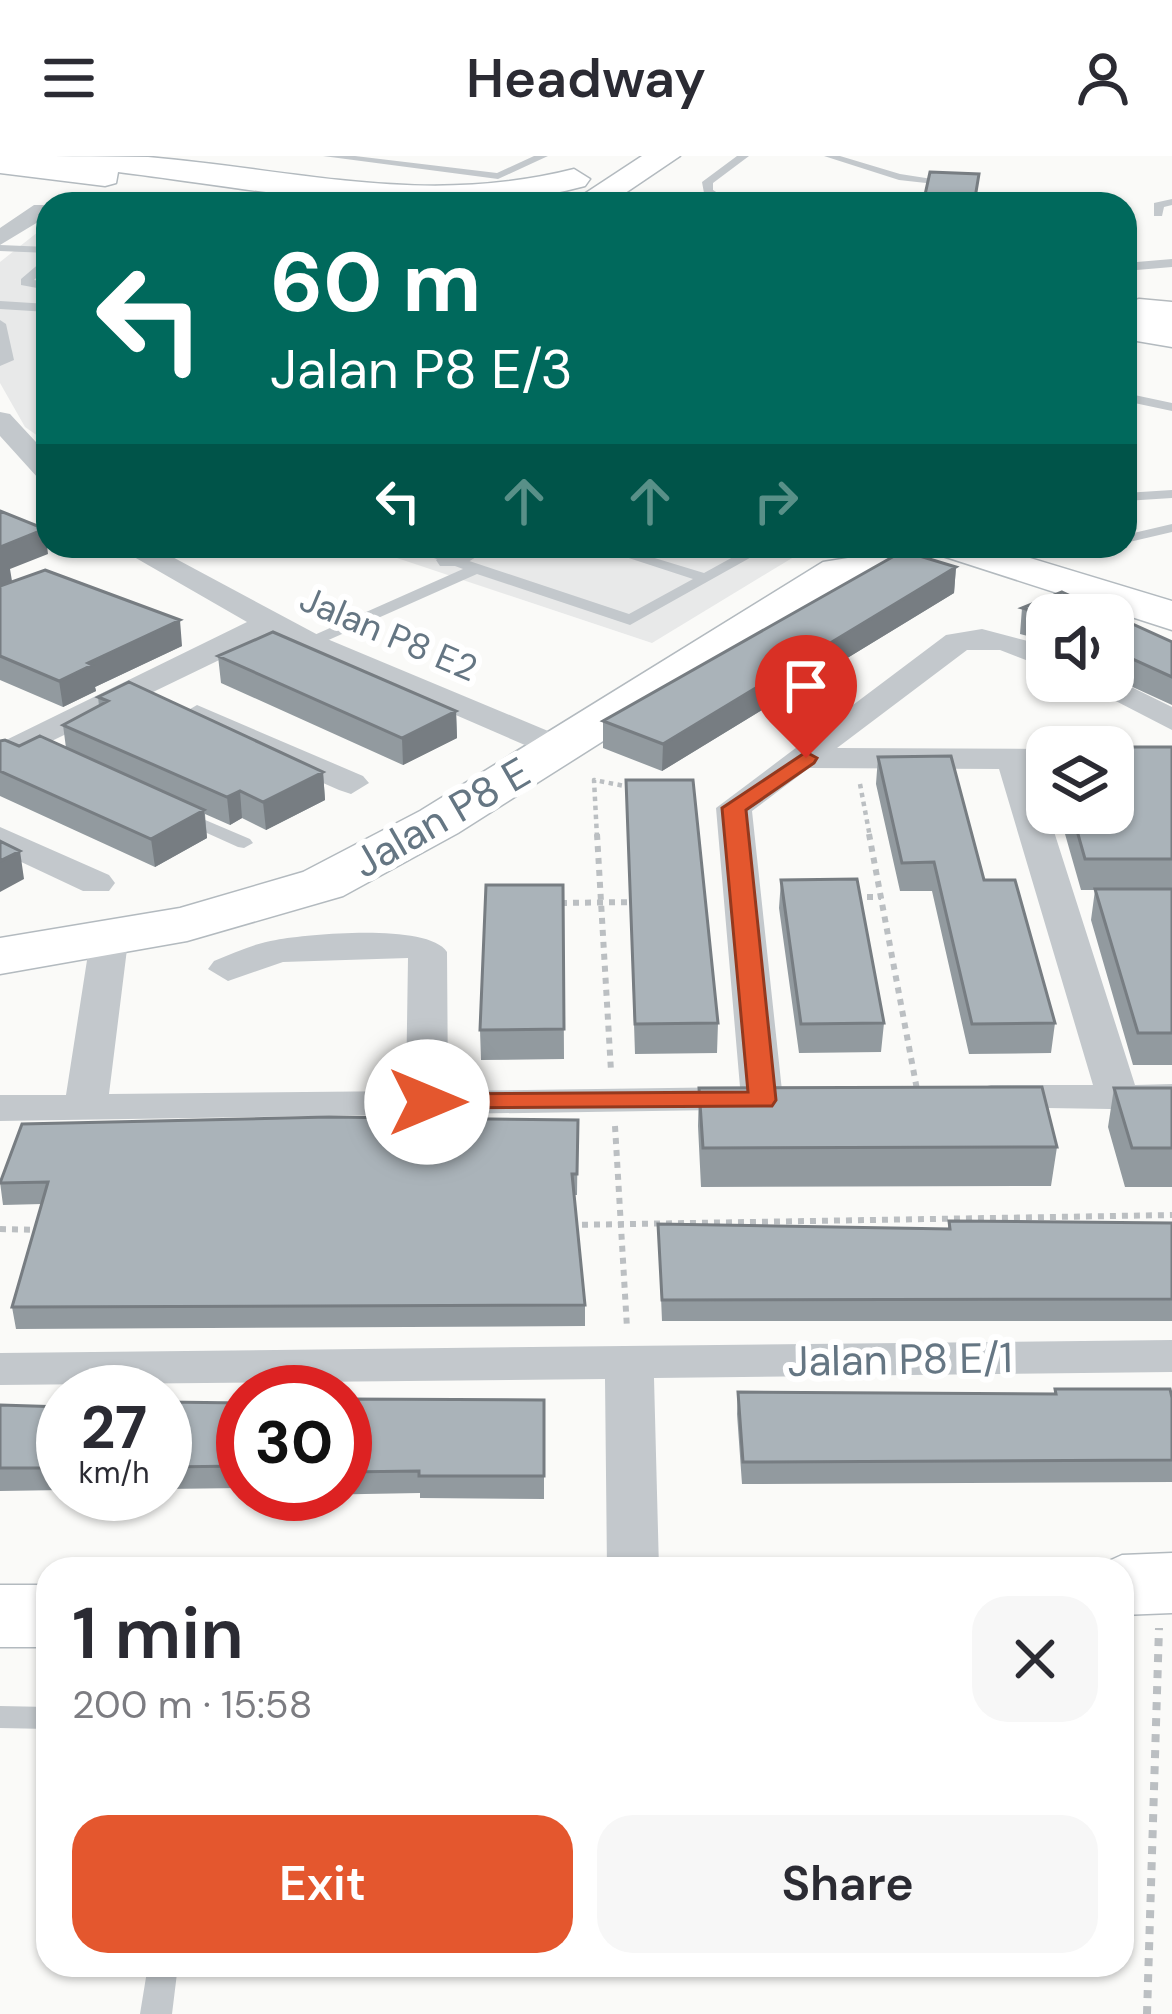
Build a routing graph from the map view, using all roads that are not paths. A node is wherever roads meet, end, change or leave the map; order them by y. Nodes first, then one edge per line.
1 (65, 156) edge
2 (328, 156) edge
3 (543, 156) edge
4 (617, 156) edge
5 (664, 156) edge
6 (744, 156) edge
7 (829, 156) edge
8 (0, 163) edge
9 (959, 184) edge
10 (227, 192) edge
11 (364, 192) edge
12 (595, 192) edge
13 (598, 192) edge
14 (710, 192) edge
15 (1172, 202) edge
16 (36, 213) edge
17 (1158, 214) dead end
18 (0, 238) edge
19 (0, 248) edge
20 (36, 255) edge
21 (36, 257) edge
22 (0, 259) edge
23 (1172, 263) edge
24 (1137, 266) edge
25 (0, 305) edge
26 (36, 307) edge
27 (1147, 315) edge
28 (0, 324) edge
29 (1172, 336) edge
30 (0, 362) edge
31 (1137, 400) edge
32 (1172, 407) edge
33 (0, 419) edge
34 (9, 446) edge
35 (36, 464) edge
36 (1169, 493) edge
37 (1137, 496) edge
38 (1172, 527) edge
39 (1137, 536) edge
40 (151, 558) edge
41 (468, 558) edge
42 (639, 558) edge
43 (742, 558) edge
44 (884, 558) edge
45 (982, 558) edge
46 (1058, 558) edge
47 (851, 559) edge
48 (706, 578) junction
49 (1172, 590) edge
50 (1172, 616) edge
51 (268, 624) junction
52 (309, 644) junction
53 (1026, 648) edge
54 (141, 690) junction
55 (1134, 701) edge
56 (1172, 720) edge
57 (18, 746) edge
58 (806, 758) junction
59 (1026, 759) edge
60 (577, 764) junction
61 (351, 783) dead end
62 (164, 807) edge
63 (1044, 834) edge
64 (0, 838) edge
65 (244, 843) dead end
66 (96, 883) dead end
67 (1058, 905) junction
68 (1104, 905) edge
69 (109, 941) junction
70 (0, 956) edge
71 (228, 968) dead end
72 (1118, 1097) junction
73 (1172, 1097) edge
74 (918, 1099) edge
75 (762, 1100) junction
76 (807, 1100) edge
77 (427, 1102) junction
78 (86, 1105) junction
79 (0, 1108) edge
80 (1172, 1356) edge
81 (628, 1362) junction
82 (0, 1370) edge
83 (633, 1557) edge
84 (0, 1616) edge
85 (36, 1616) edge
86 (0, 1717) edge
87 (36, 1718) edge
88 (161, 1977) edge
89 (156, 2014) edge

1 - 11 street
2 - 3 lane
4 - 12 street
5 - 13 street
6 - 14 lane
7 - 9 lane
8 - 10 street
15 - 17 lane
16 - 18 street
19 - 20 lane
21 - 22 lane
23 - 24 lane
25 - 26 lane
27 - 29 street
28 - 30 lane
31 - 32 lane
33 - 34 street
34 - 35 street
36 - 37 lane
38 - 39 lane
40 - 51 street, Jalan P8 E2
41 - 48 lane
41 - 52 lane
42 - 48 lane
43 - 48 lane
44 - 47 street, Jalan P8 E
45 - 50 street
46 - 49 street
47 - 60 street, Jalan P8 E
51 - 52 street, Jalan P8 E2
51 - 54 street
52 - 60 street, Jalan P8 E2
53 - 58 street
54 - 57 street
54 - 61 street
55 - 56 street
58 - 59 street
58 - 75 street
60 - 69 street, Jalan P8 E
62 - 65 lane
63 - 67 street
64 - 66 street
67 - 68 street
67 - 72 street
69 - 70 street, Jalan P8 E
69 - 78 street
71 - 77 street
72 - 73 street
72 - 74 street
75 - 76 street
75 - 77 street
77 - 78 street
78 - 79 street
80 - 81 street, Jalan P8 E/1
81 - 82 street, Jalan P8 E/1
81 - 83 street
84 - 85 street
86 - 87 lane
88 - 89 lane

